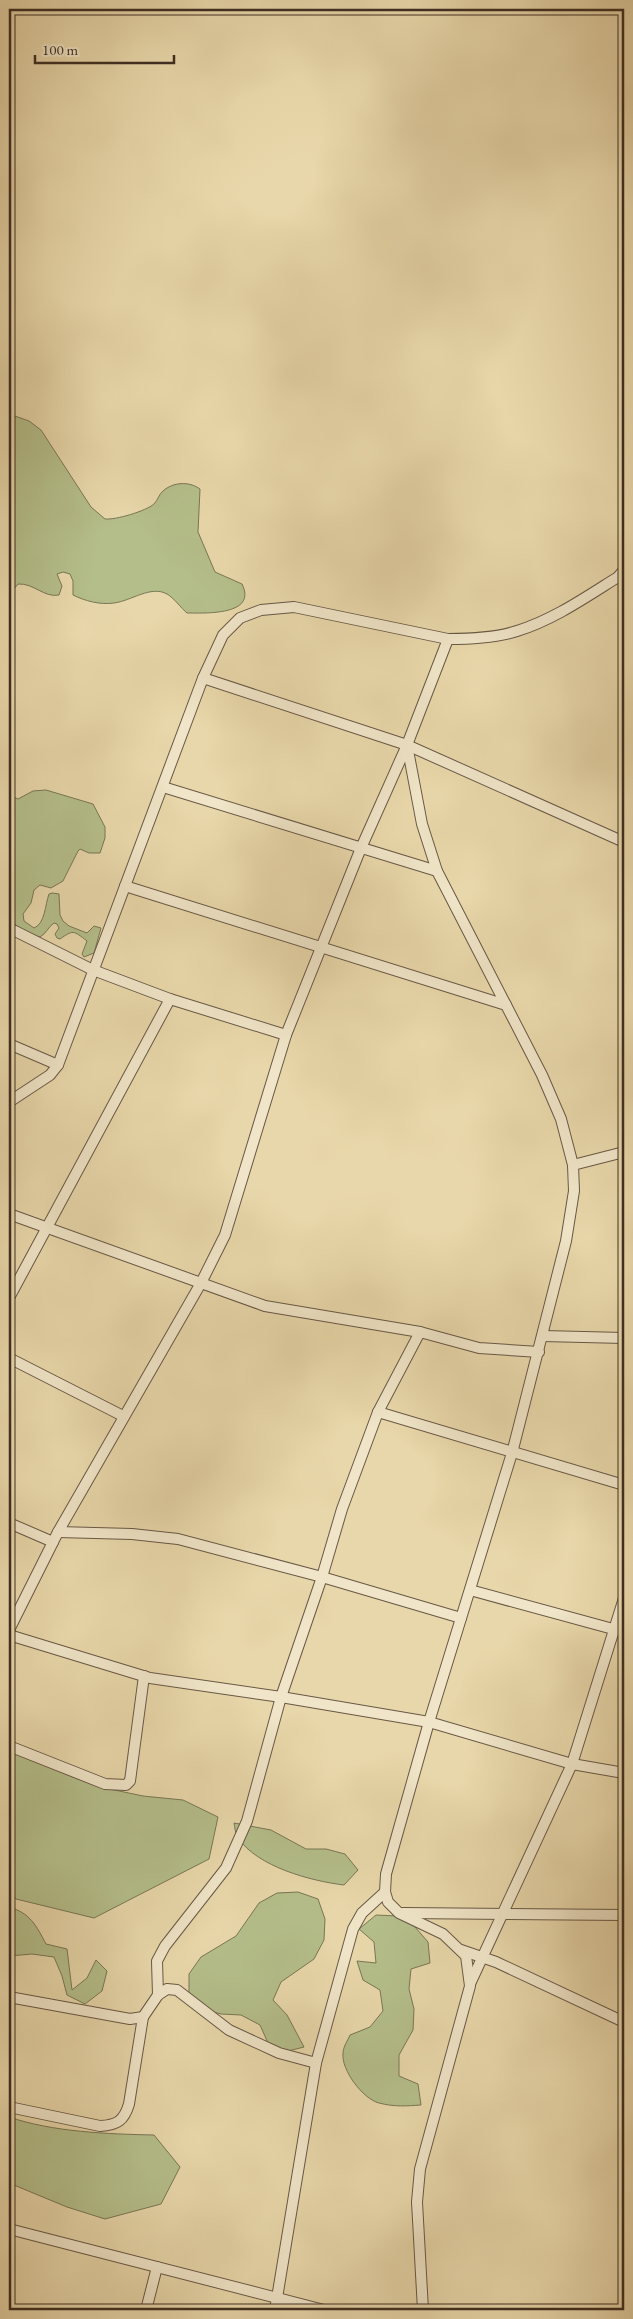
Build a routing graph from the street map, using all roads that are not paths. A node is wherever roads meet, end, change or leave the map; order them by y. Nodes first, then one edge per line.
1 (624, 570) edge
2 (448, 639) junction
3 (203, 678) junction
4 (407, 745) junction
5 (164, 787) junction
6 (624, 842) edge
7 (360, 848) junction
8 (437, 871) junction
9 (125, 886) junction
10 (9, 928) edge
11 (321, 946) junction
12 (93, 970) junction
13 (170, 999) junction
14 (506, 1005) junction
15 (286, 1035) junction
16 (9, 1044) edge
17 (58, 1065) junction
18 (9, 1102) edge
19 (624, 1152) edge
20 (573, 1166) junction
21 (9, 1214) edge
22 (46, 1228) junction
23 (201, 1283) junction
24 (9, 1298) edge
25 (420, 1332) junction
26 (543, 1336) junction
27 (624, 1338) edge
28 (539, 1352) junction
29 (9, 1358) edge
30 (378, 1412) junction
31 (123, 1416) junction
32 (512, 1453) junction
33 (624, 1485) edge
34 (9, 1523) edge
35 (58, 1532) junction
36 (53, 1542) junction
37 (322, 1577) junction
38 (470, 1590) junction
39 (624, 1598) edge
40 (462, 1618) junction
41 (9, 1630) edge
42 (620, 1632) edge
43 (9, 1634) edge
44 (144, 1676) junction
45 (281, 1697) junction
46 (429, 1722) junction
47 (9, 1746) edge
48 (572, 1764) junction
49 (624, 1773) edge
50 (385, 1892) junction
51 (399, 1913) junction
52 (502, 1913) junction
53 (624, 1915) edge
54 (458, 1948) junction
55 (483, 1957) junction
56 (470, 1986) junction
57 (158, 1995) junction
58 (9, 1997) edge
59 (143, 2017) junction
60 (624, 2022) edge
61 (316, 2063) junction
62 (9, 2107) edge
63 (9, 2229) edge
64 (157, 2267) junction
65 (278, 2299) junction
66 (146, 2310) edge
67 (275, 2310) edge
68 (324, 2310) edge
69 (422, 2310) edge

1 - 2 street
2 - 3 street
2 - 4 street
3 - 4 street
3 - 5 street
4 - 6 street
4 - 7 street
4 - 8 street
5 - 7 street
5 - 9 street
7 - 8 street
7 - 11 street
8 - 14 street
9 - 11 street
9 - 12 street
10 - 12 street
11 - 14 street
11 - 15 street
12 - 13 street
12 - 17 street
13 - 15 street
13 - 22 street
14 - 20 street
15 - 23 street
16 - 17 street
17 - 18 street
19 - 20 street
20 - 26 street
21 - 22 street
22 - 23 street
22 - 24 street
23 - 25 street
23 - 31 street
25 - 28 street
25 - 30 street
26 - 27 street
26 - 28 street
28 - 32 street
29 - 31 street
30 - 32 street
30 - 37 street
31 - 35 street
32 - 33 street
32 - 38 street
34 - 36 street
35 - 36 street
35 - 37 street
36 - 41 street
37 - 40 street
37 - 45 street
38 - 40 street
38 - 42 street
39 - 42 street
40 - 46 street
42 - 48 street
43 - 44 street
44 - 45 street
44 - 47 street
45 - 46 street
45 - 57 street
46 - 48 street
46 - 50 street
48 - 49 street
48 - 52 street
50 - 51 street
50 - 61 street
51 - 52 street
51 - 54 street
52 - 53 street
52 - 55 street
54 - 55 street
54 - 56 street
55 - 56 street
55 - 60 street
56 - 69 street
57 - 59 street
57 - 61 street
58 - 59 street
59 - 62 street
61 - 65 street
63 - 64 street
64 - 65 street
64 - 66 street
65 - 67 street
65 - 68 street

